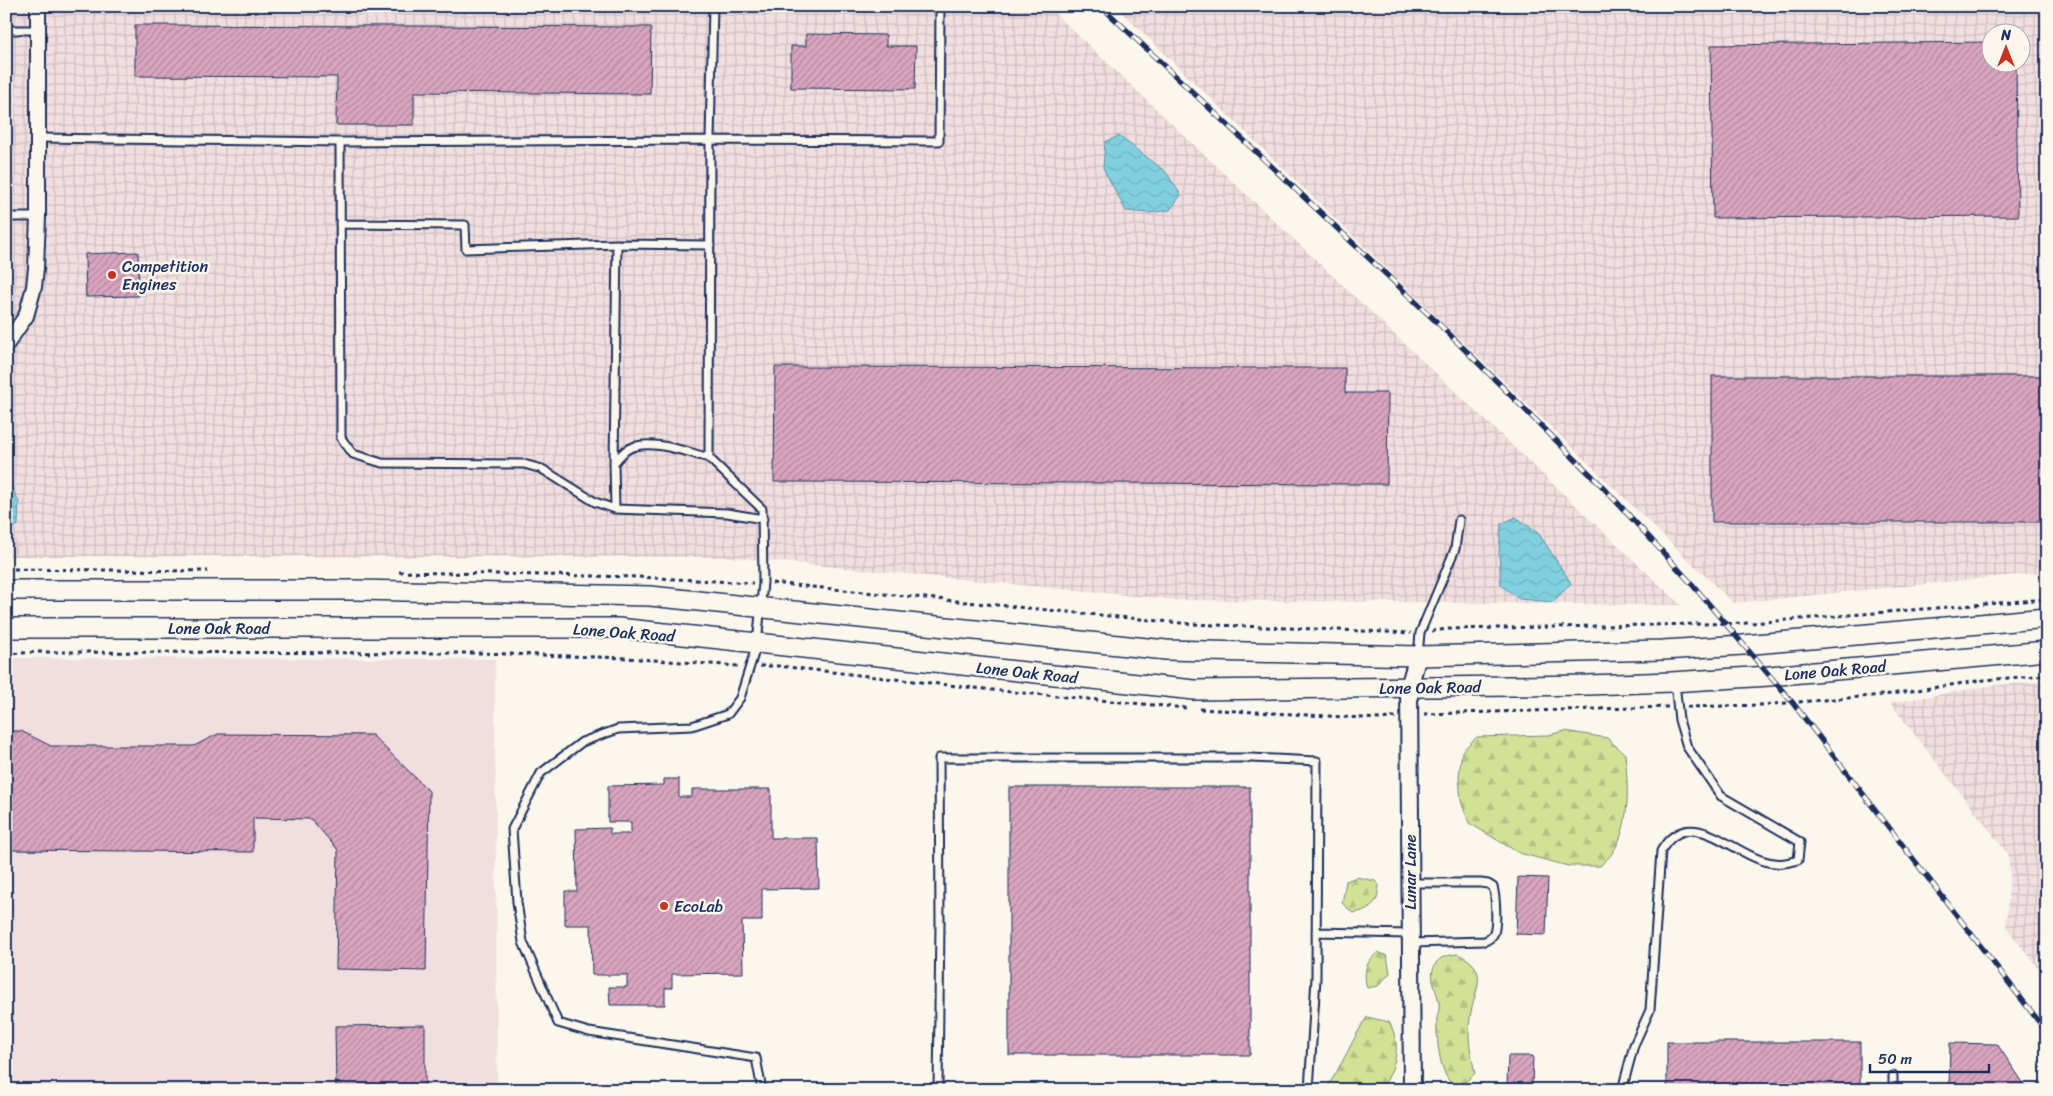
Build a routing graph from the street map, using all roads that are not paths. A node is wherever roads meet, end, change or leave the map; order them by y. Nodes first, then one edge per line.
1 (38, 6) edge
2 (712, 6) edge
3 (940, 6) edge
4 (6, 30) edge
5 (38, 30) junction
6 (38, 138) junction
7 (710, 140) junction
8 (340, 142) junction
9 (6, 217) edge
10 (38, 217) junction
11 (340, 224) junction
12 (617, 244) junction
13 (710, 245) junction
14 (6, 345) edge
15 (709, 458) junction
16 (614, 463) junction
17 (615, 509) junction
18 (762, 519) junction
19 (1459, 520) dead end
20 (6, 590) edge
21 (761, 608) junction
22 (2047, 618) edge
23 (6, 628) edge
24 (757, 644) junction
25 (2047, 651) edge
26 (1418, 656) junction
27 (1675, 682) junction
28 (1409, 687) junction
29 (1410, 883) junction
30 (1316, 932) junction
31 (1411, 938) junction
32 (1893, 1076) dead end
33 (762, 1090) edge
34 (938, 1090) edge
35 (1309, 1090) edge
36 (1412, 1090) edge
37 (1622, 1090) edge
38 (1893, 1090) edge

1 - 5 street
2 - 7 lane
3 - 7 lane
4 - 5 lane
5 - 6 street
6 - 8 lane
6 - 10 street
7 - 8 lane
7 - 13 lane
8 - 11 lane
9 - 10 lane
10 - 14 street
11 - 12 lane
11 - 17 lane
12 - 13 lane
12 - 16 lane
13 - 15 lane
15 - 16 lane
15 - 18 lane
16 - 17 lane
17 - 18 lane
18 - 21 lane
19 - 26 lane
20 - 21 main road, Lone Oak Road
21 - 24 lane
21 - 26 main road, Lone Oak Road
22 - 26 main road, Lone Oak Road
23 - 24 main road, Lone Oak Road
24 - 28 main road, Lone Oak Road
24 - 33 lane
25 - 27 main road, Lone Oak Road
26 - 28 street, Lunar Lane
27 - 28 main road, Lone Oak Road
27 - 37 lane
28 - 29 street, Lunar Lane
29 - 31 street, Lunar Lane
29 - 31 lane
30 - 31 lane
30 - 34 lane
30 - 35 lane
31 - 36 street, Lunar Lane
32 - 38 lane

